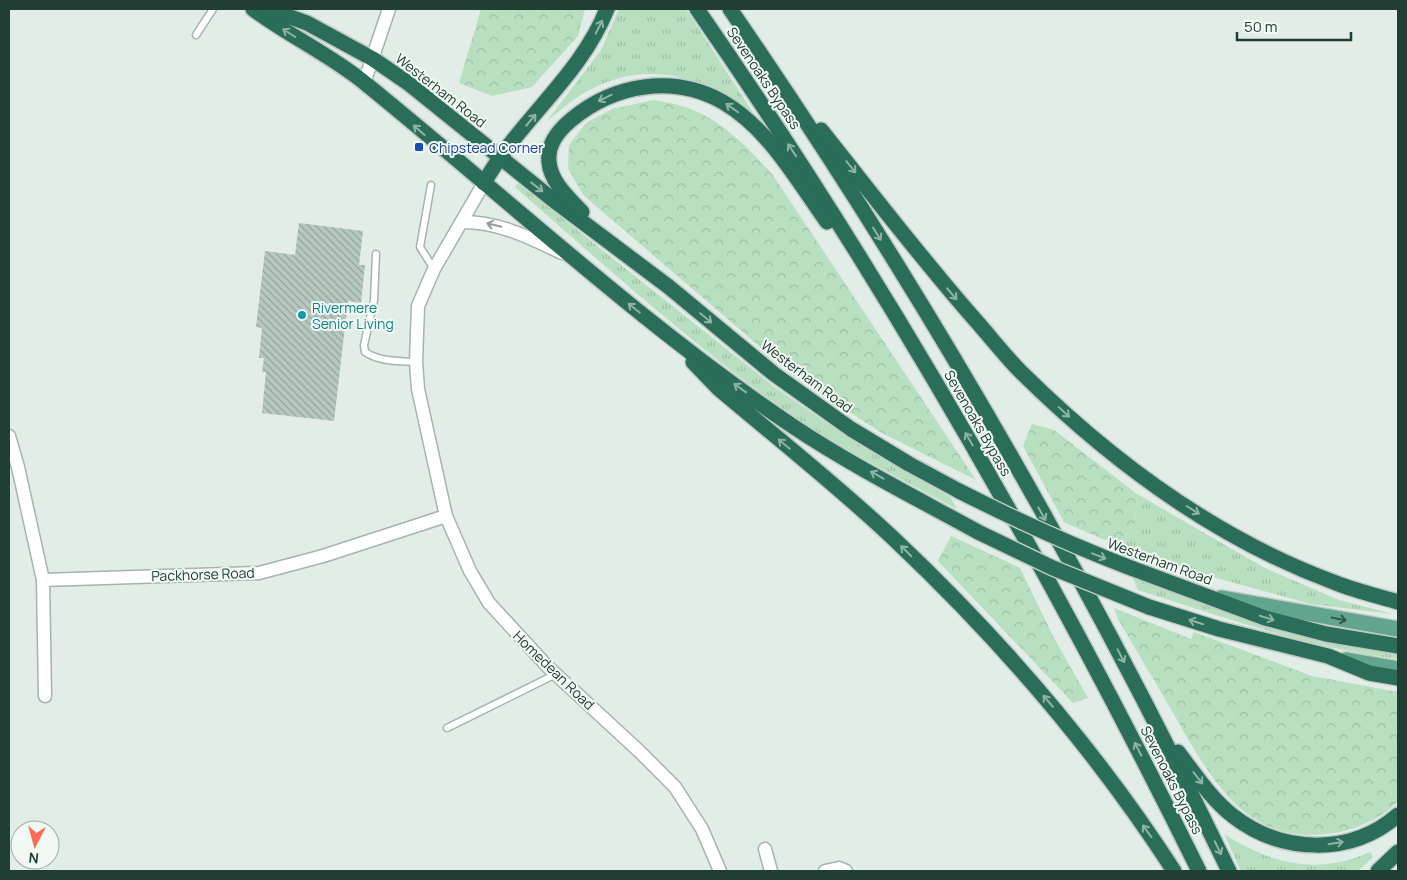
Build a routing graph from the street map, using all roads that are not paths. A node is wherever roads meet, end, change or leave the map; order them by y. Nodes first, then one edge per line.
1 (213, 9) edge
2 (254, 9) edge
3 (268, 9) edge
4 (389, 9) edge
5 (607, 9) edge
6 (698, 9) edge
7 (730, 9) edge
8 (196, 35) dead end
9 (373, 59) junction
10 (766, 61) junction
11 (364, 83) junction
12 (498, 157) junction
13 (484, 182) junction
14 (432, 185) dead end
15 (463, 222) junction
16 (603, 236) junction
17 (376, 254) dead end
18 (572, 257) junction
19 (434, 269) junction
20 (902, 325) junction
21 (672, 338) junction
22 (416, 362) junction
23 (9, 436) edge
24 (446, 516) junction
25 (43, 580) junction
26 (1205, 596) junction
27 (1398, 602) edge
28 (1398, 629) edge
29 (1398, 646) edge
30 (1328, 656) junction
31 (1398, 669) edge
32 (556, 674) junction
33 (1398, 678) edge
34 (45, 696) dead end
35 (1157, 726) junction
36 (447, 728) dead end
37 (1398, 815) edge
38 (765, 849) dead end
39 (1398, 852) edge
40 (720, 871) edge
41 (771, 871) edge
42 (825, 871) edge
43 (846, 871) edge
44 (1174, 871) edge
45 (1199, 871) edge
46 (1229, 871) edge
47 (1378, 871) edge

1 - 8 lane
11 -> 2 highway
3 - 9 highway, Westerham Road
4 - 9 street
12 -> 5 highway
20 -> 6 highway, Sevenoaks Bypass
7 - 10 highway, Sevenoaks Bypass
9 - 11 street
9 - 12 highway, Westerham Road
10 -> 27 highway
10 -> 35 highway, Sevenoaks Bypass
13 -> 11 highway
12 - 13 highway
12 -> 16 highway, Westerham Road
13 - 15 street
13 - 18 highway
14 - 19 lane
18 -> 15 street
15 - 19 street
20 -> 16 highway
16 -> 26 highway, Westerham Road, bridge
17 - 22 lane
21 -> 18 highway
19 - 22 street
45 -> 20 highway, Sevenoaks Bypass
30 -> 21 highway, bridge
44 -> 21 highway
22 - 24 street, Homedean Road
23 - 25 street
24 - 25 street, Packhorse Road
24 - 32 street, Homedean Road
25 - 34 street
26 -> 28 main road, Westerham Road
26 -> 29 highway
30 - 31 main road
30 - 33 highway
32 - 36 lane
32 - 40 street, Homedean Road
35 -> 37 highway
35 -> 46 highway
38 - 41 street
39 - 47 highway
42 - 43 street

